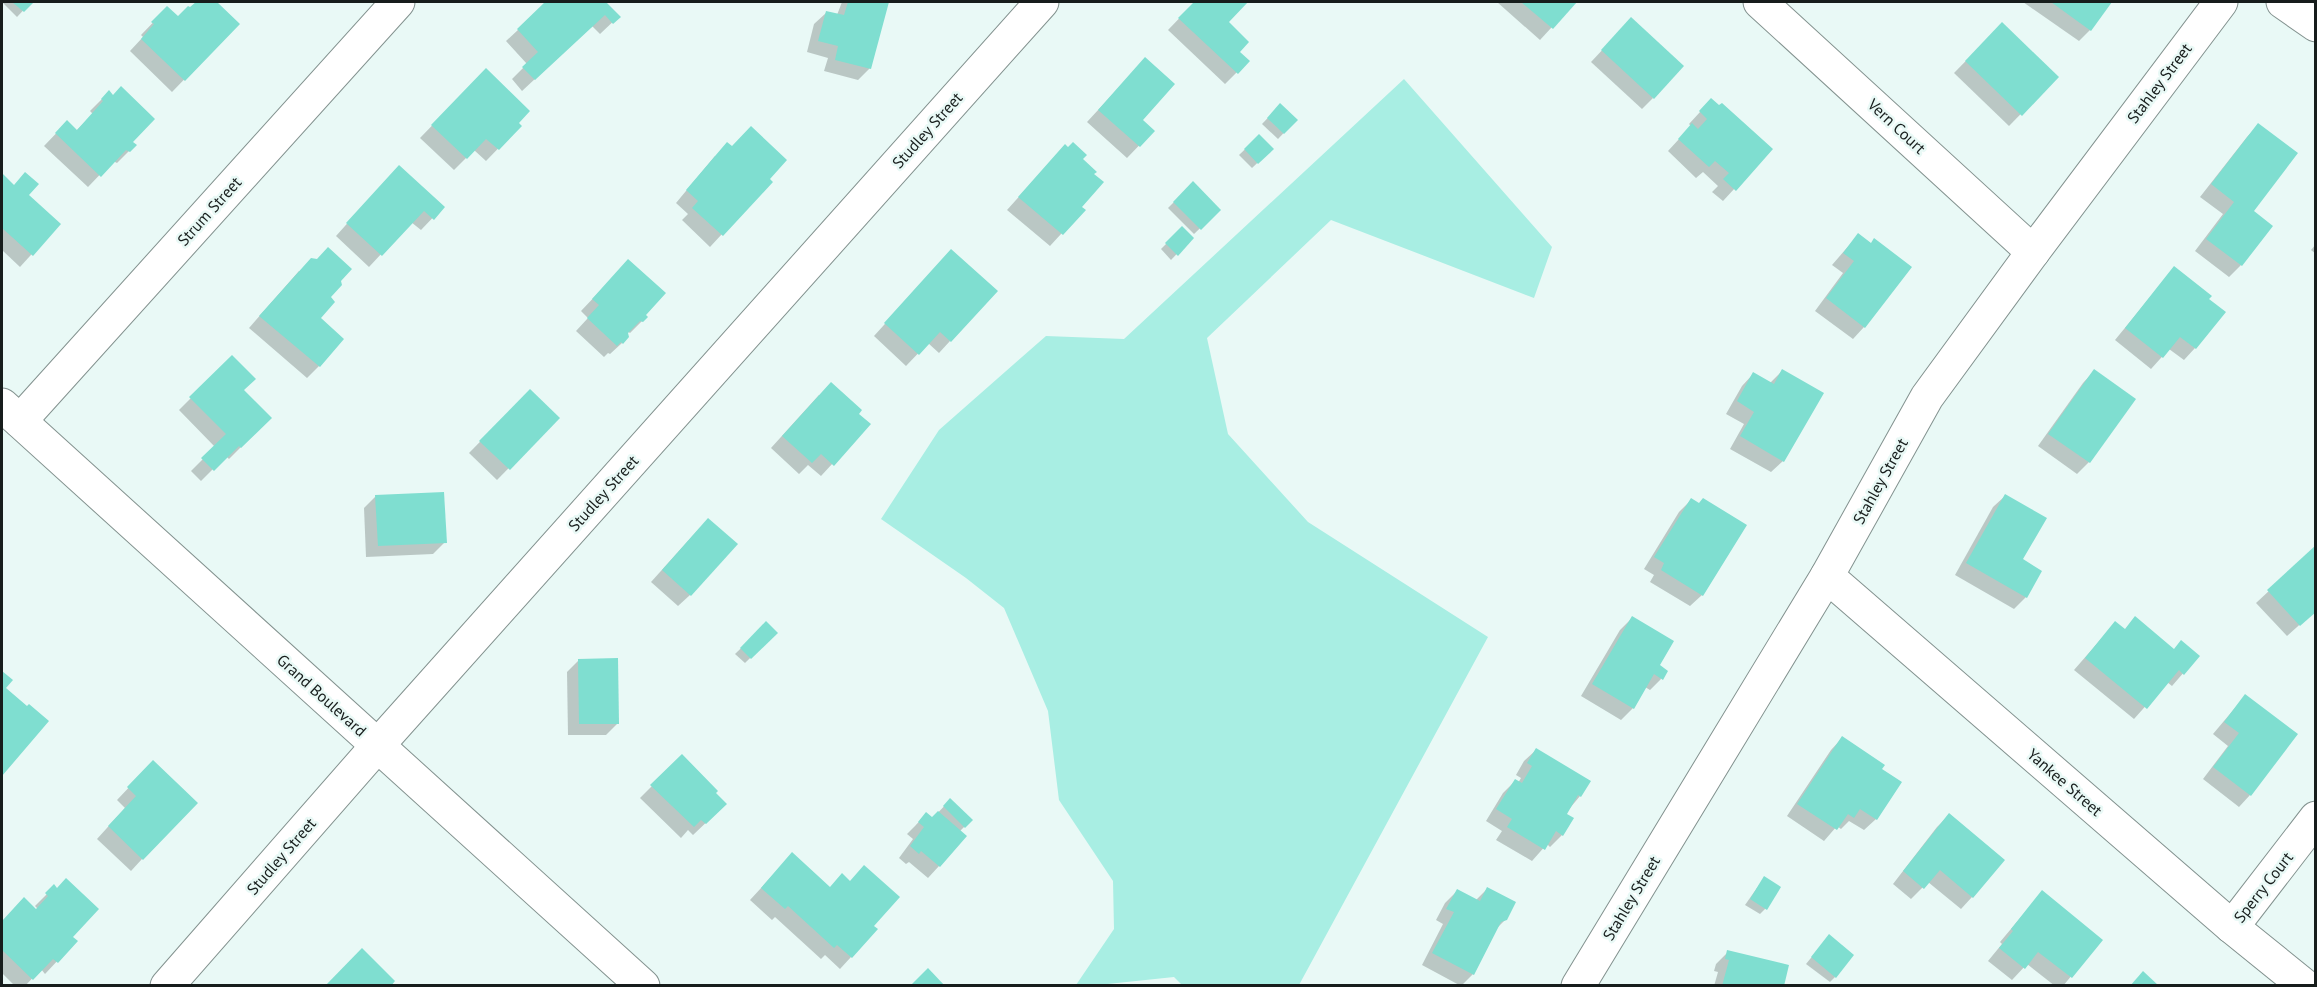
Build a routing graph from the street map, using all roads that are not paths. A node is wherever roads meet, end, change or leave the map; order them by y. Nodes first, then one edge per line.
1 (398, 2) edge
2 (1042, 2) edge
3 (1760, 2) edge
4 (2221, 2) edge
5 (2283, 2) edge
6 (2316, 25) edge
7 (2033, 252) junction
8 (11, 413) edge
9 (1827, 576) junction
10 (378, 745) junction
11 (2316, 818) edge
12 (2232, 927) junction
13 (167, 986) edge
14 (643, 986) edge
15 (1578, 986) edge
16 (2305, 986) edge

1 - 8 street, Strum Street
2 - 10 street, Studley Street
3 - 7 street, Vern Court
4 - 7 street, Stahley Street
5 - 6 street
7 - 9 street, Stahley Street
8 - 10 street, Grand Boulevard
9 - 12 street, Yankee Street
9 - 15 street, Stahley Street
10 - 13 street, Studley Street
10 - 14 street, Grand Boulevard
11 - 12 street, Sperry Court
12 - 16 street, Yankee Street

